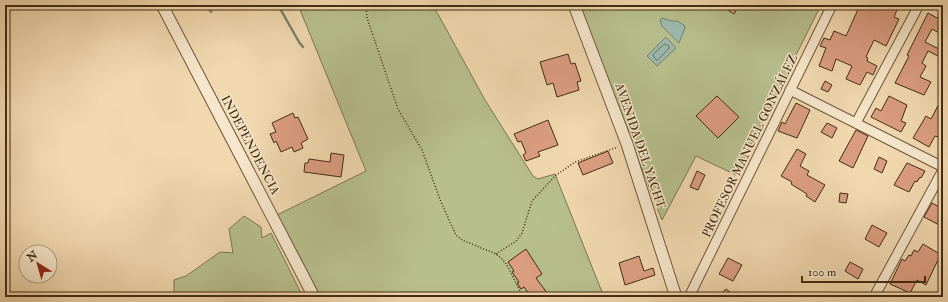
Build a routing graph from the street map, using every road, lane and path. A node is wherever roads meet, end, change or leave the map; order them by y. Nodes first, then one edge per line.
1 (162, 5) edge
2 (366, 5) edge
3 (574, 5) edge
4 (832, 5) edge
5 (919, 5) edge
6 (790, 90) junction
7 (856, 123) junction
8 (627, 144) junction
9 (943, 168) edge
10 (496, 254) junction
11 (314, 297) edge
12 (523, 297) edge
13 (676, 297) edge
14 (689, 297) edge
15 (874, 297) edge

1 - 11 street, INDEPENDENCIA
2 - 10 path
3 - 8 street, AVENIDA DEL YACHT
4 - 6 street, PROFESOR MANUEL GONZÁLEZ
5 - 7 street
6 - 7 street
6 - 14 street, PROFESOR MANUEL GONZÁLEZ
7 - 9 street
8 - 10 path
8 - 13 street, AVENIDA DEL YACHT
9 - 15 street
10 - 12 path

